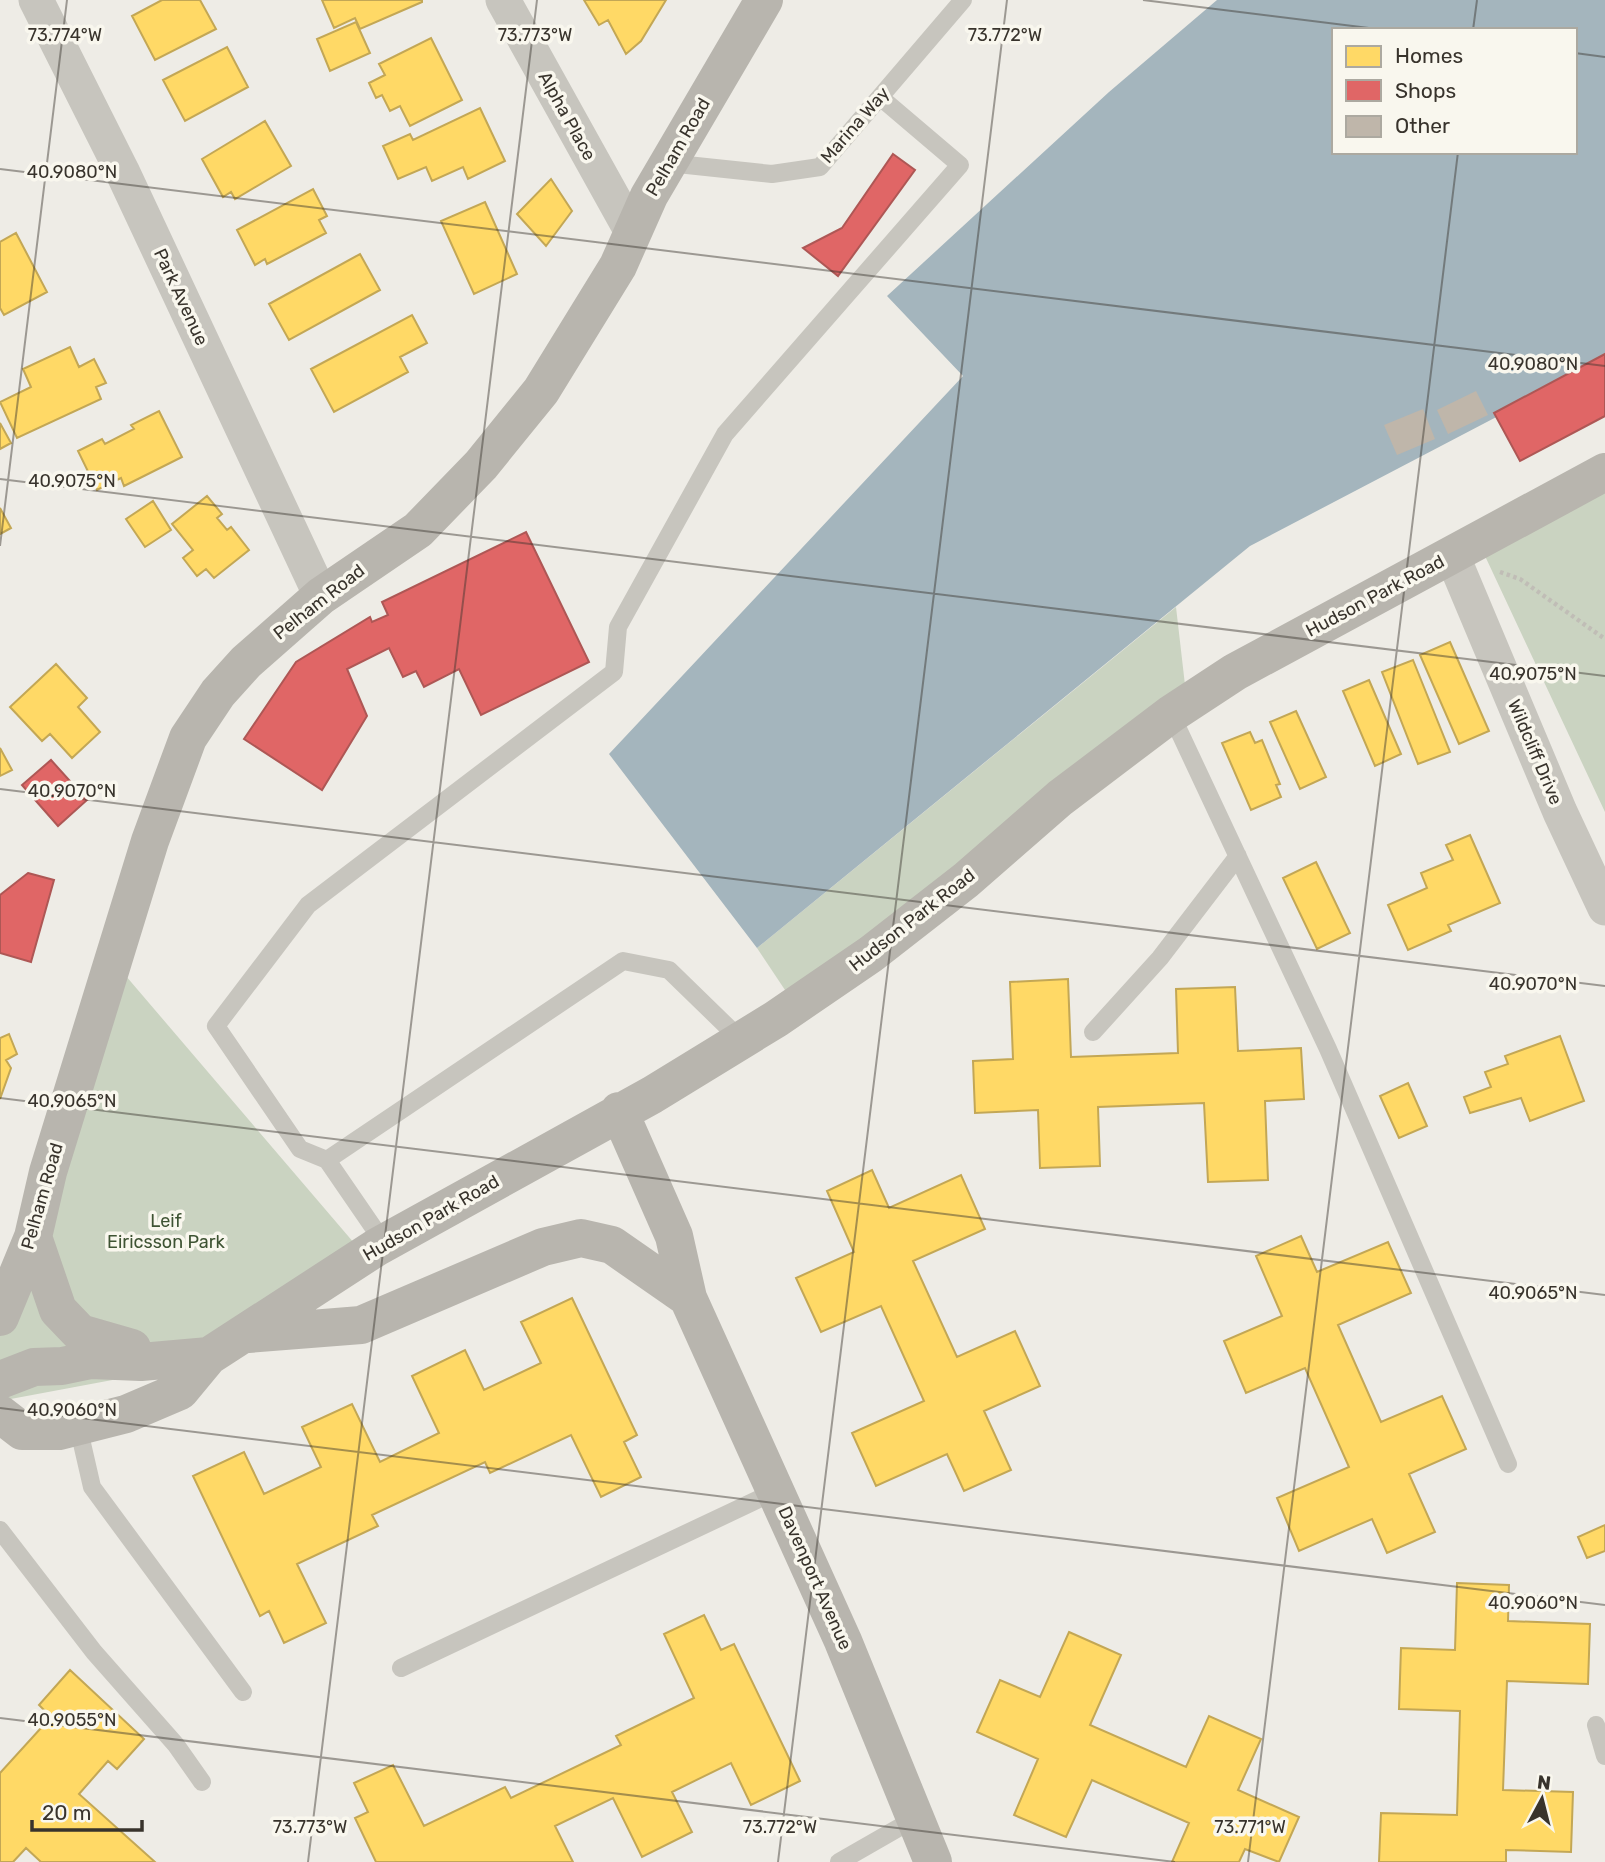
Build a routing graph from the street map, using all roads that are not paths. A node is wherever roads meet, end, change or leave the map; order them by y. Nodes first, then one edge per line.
1 (36, 0) edge
2 (503, 0) edge
3 (764, 0) edge
4 (963, 0) edge
5 (880, 97) junction
6 (668, 163) junction
7 (632, 232) junction
8 (1605, 472) edge
9 (1452, 555) junction
10 (321, 596) junction
11 (1171, 714) junction
12 (1238, 856) junction
13 (1605, 908) edge
14 (1093, 1032) dead end
15 (742, 1041) junction
16 (619, 1111) junction
17 (327, 1160) junction
18 (33, 1237) junction
19 (384, 1243) junction
20 (0, 1263) edge
21 (688, 1298) junction
22 (0, 1317) edge
23 (242, 1334) junction
24 (192, 1357) junction
25 (0, 1380) edge
26 (0, 1414) edge
27 (78, 1426) junction
28 (1508, 1464) dead end
29 (776, 1491) junction
30 (0, 1530) edge
31 (401, 1668) dead end
32 (243, 1692) dead end
33 (1596, 1725) dead end
34 (1605, 1756) edge
35 (202, 1782) dead end
36 (914, 1819) junction
37 (839, 1862) edge
38 (933, 1862) edge

1 - 10 street, Park Avenue
2 - 7 street, Alpha Place
3 - 6 street, Pelham Road
4 - 5 lane, Marina Way
5 - 6 lane, Marina Way
5 - 17 lane
6 - 7 street, Pelham Road
7 - 10 street, Pelham Road
8 - 9 street, Hudson Park Road
9 - 11 street, Hudson Park Road
9 - 13 street, Wildcliff Drive
10 - 18 street, Pelham Road
11 - 12 lane
11 - 15 street, Hudson Park Road
12 - 14 lane
12 - 28 lane
15 - 16 street, Hudson Park Road
15 - 17 lane
16 - 19 street, Hudson Park Road
16 - 21 street, Davenport Avenue
17 - 19 lane
18 - 20 street
18 - 22 street, Pelham Road
18 - 24 street
19 - 23 street, Hudson Park Road
21 - 23 street
21 - 29 street, Davenport Avenue
23 - 24 street, Hudson Park Road
24 - 25 street, Hudson Park Road
24 - 27 street, Hudson Park Road
26 - 27 street, Hudson Park Road
27 - 32 lane
29 - 31 lane
29 - 36 street, Davenport Avenue
30 - 35 lane
33 - 34 lane
36 - 37 lane
36 - 38 street, Davenport Avenue

